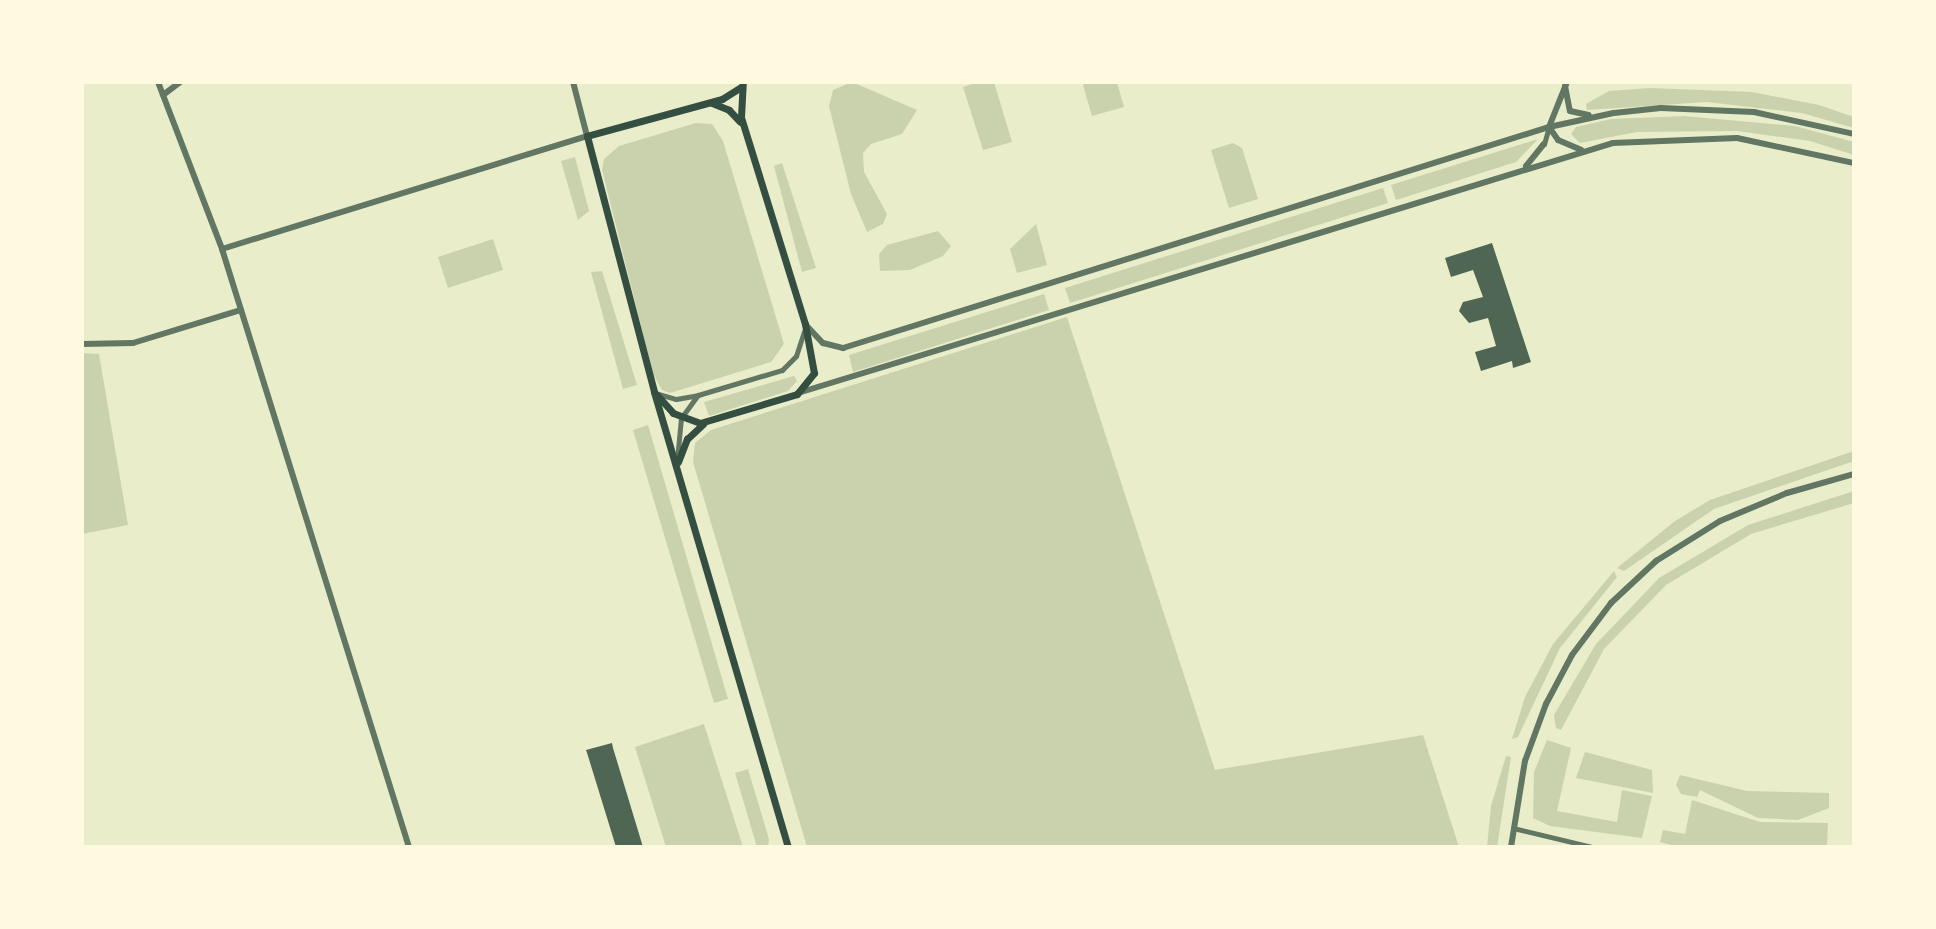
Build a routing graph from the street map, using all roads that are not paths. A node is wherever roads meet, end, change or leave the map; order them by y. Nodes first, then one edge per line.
1 (158, 82) edge
2 (180, 82) edge
3 (573, 82) edge
4 (742, 84) edge
5 (1566, 84) edge
6 (163, 95) junction
7 (710, 102) junction
8 (1596, 116) junction
9 (1549, 127) junction
10 (746, 132) junction
11 (1854, 134) edge
12 (587, 136) junction
13 (1544, 144) joint
14 (1584, 151) junction
15 (1854, 163) edge
16 (1524, 168) junction
17 (222, 249) junction
18 (241, 310) junction
19 (805, 324) junction
20 (82, 344) edge
21 (654, 392) junction
22 (797, 394) junction
23 (698, 395) junction
24 (681, 418) junction
25 (706, 422) junction
26 (677, 464) junction
27 (1854, 474) edge
28 (1512, 828) junction
29 (409, 847) edge
30 (788, 847) edge
31 (1511, 847) edge
32 (1592, 847) edge

1 - 6 street
2 - 6 street
3 - 12 street
4 - 7 main road
4 - 10 main road
5 - 8 street
5 - 9 street
6 - 17 street
7 - 10 main road
7 - 12 main road
8 - 9 street
8 - 11 street
9 - 13 street
9 - 14 street
9 - 19 street
10 - 19 main road
12 - 17 street
12 - 21 main road
13 - 16 street
14 - 15 street
14 - 16 street
16 - 22 street
17 - 18 street
18 - 20 street
18 - 29 street
19 - 22 main road
19 - 23 street
21 - 23 street
21 - 24 main road
21 - 26 main road
22 - 25 main road
23 - 24 street
24 - 25 main road
24 - 26 street
25 - 26 main road
26 - 30 main road
27 - 28 street
28 - 31 street
28 - 32 street

